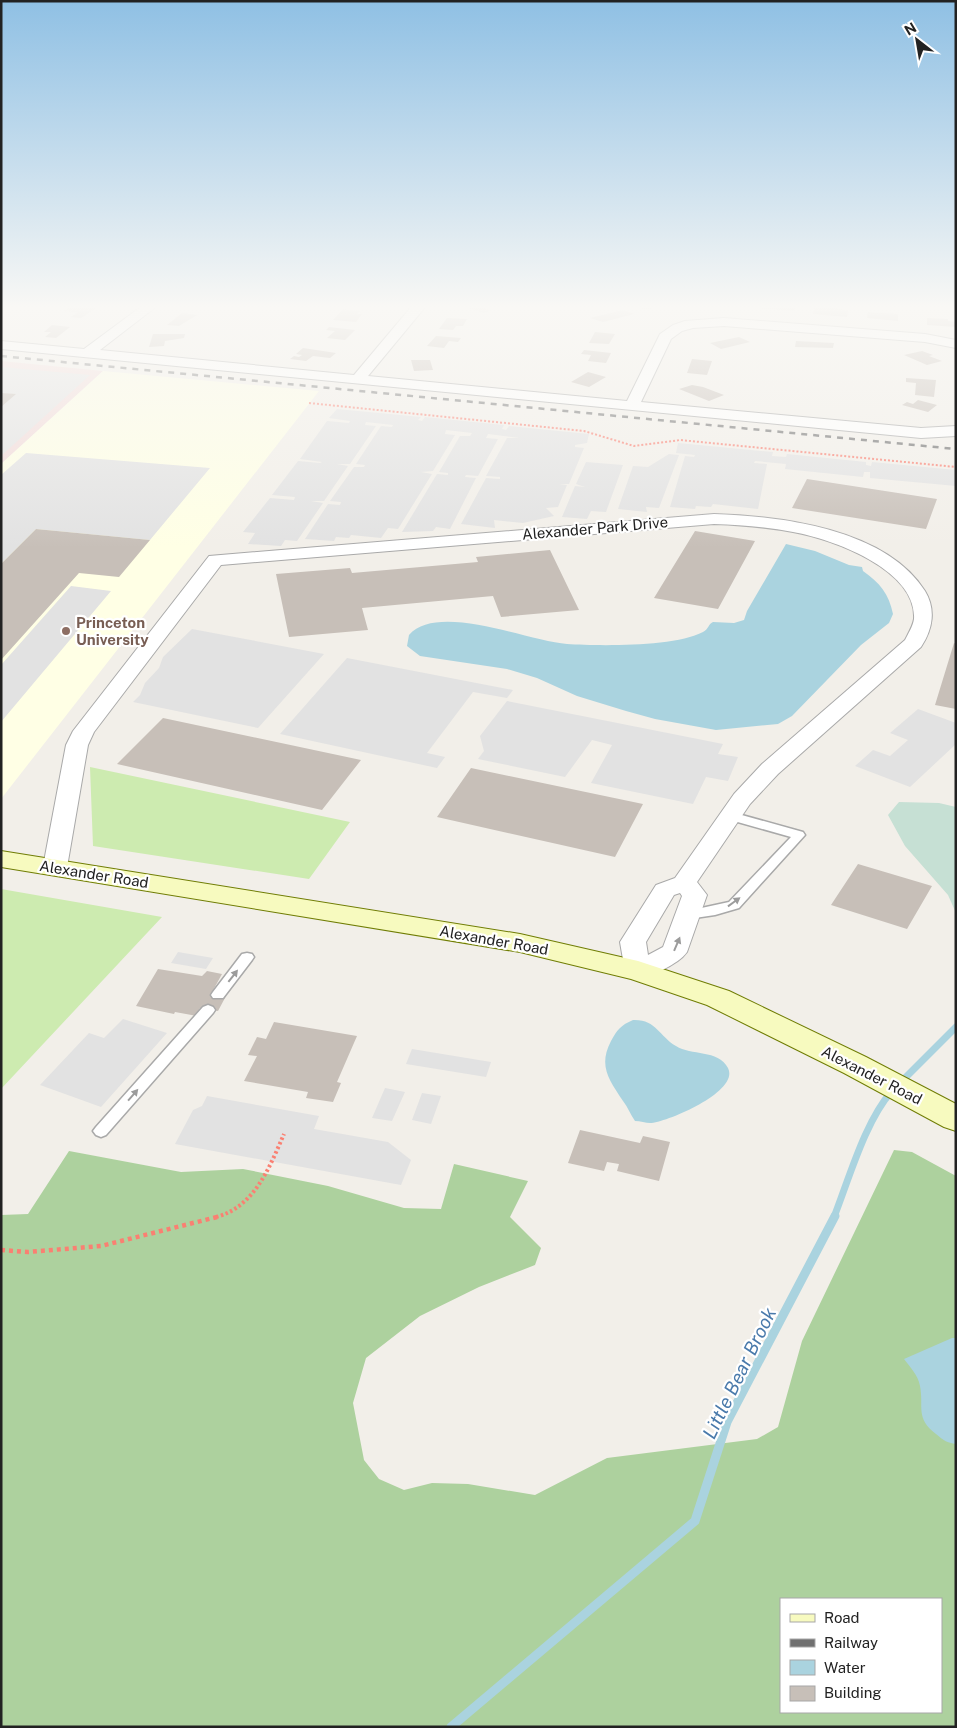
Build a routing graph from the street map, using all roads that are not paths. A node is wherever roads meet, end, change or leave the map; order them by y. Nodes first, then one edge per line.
1 (436, 387) edge
2 (642, 387) edge
3 (632, 406) junction
4 (956, 431) edge
5 (731, 816) junction
6 (1, 859) edge
7 (55, 867) junction
8 (684, 883) junction
9 (688, 915) junction
10 (247, 957) dead end
11 (638, 971) junction
12 (218, 995) dead end
13 (208, 1010) dead end
14 (949, 1115) edge
15 (101, 1131) dead end

1 - 3 street
2 - 3 street
3 - 4 street
5 - 7 street, Alexander Park Drive
5 - 8 street, Alexander Park Drive
9 -> 5 lane
6 - 7 street, Alexander Road
7 - 11 street, Alexander Road
8 - 9 street
8 - 11 street, Alexander Park Drive
11 -> 9 street
12 -> 10 lane
11 - 14 street, Alexander Road
15 -> 13 lane

